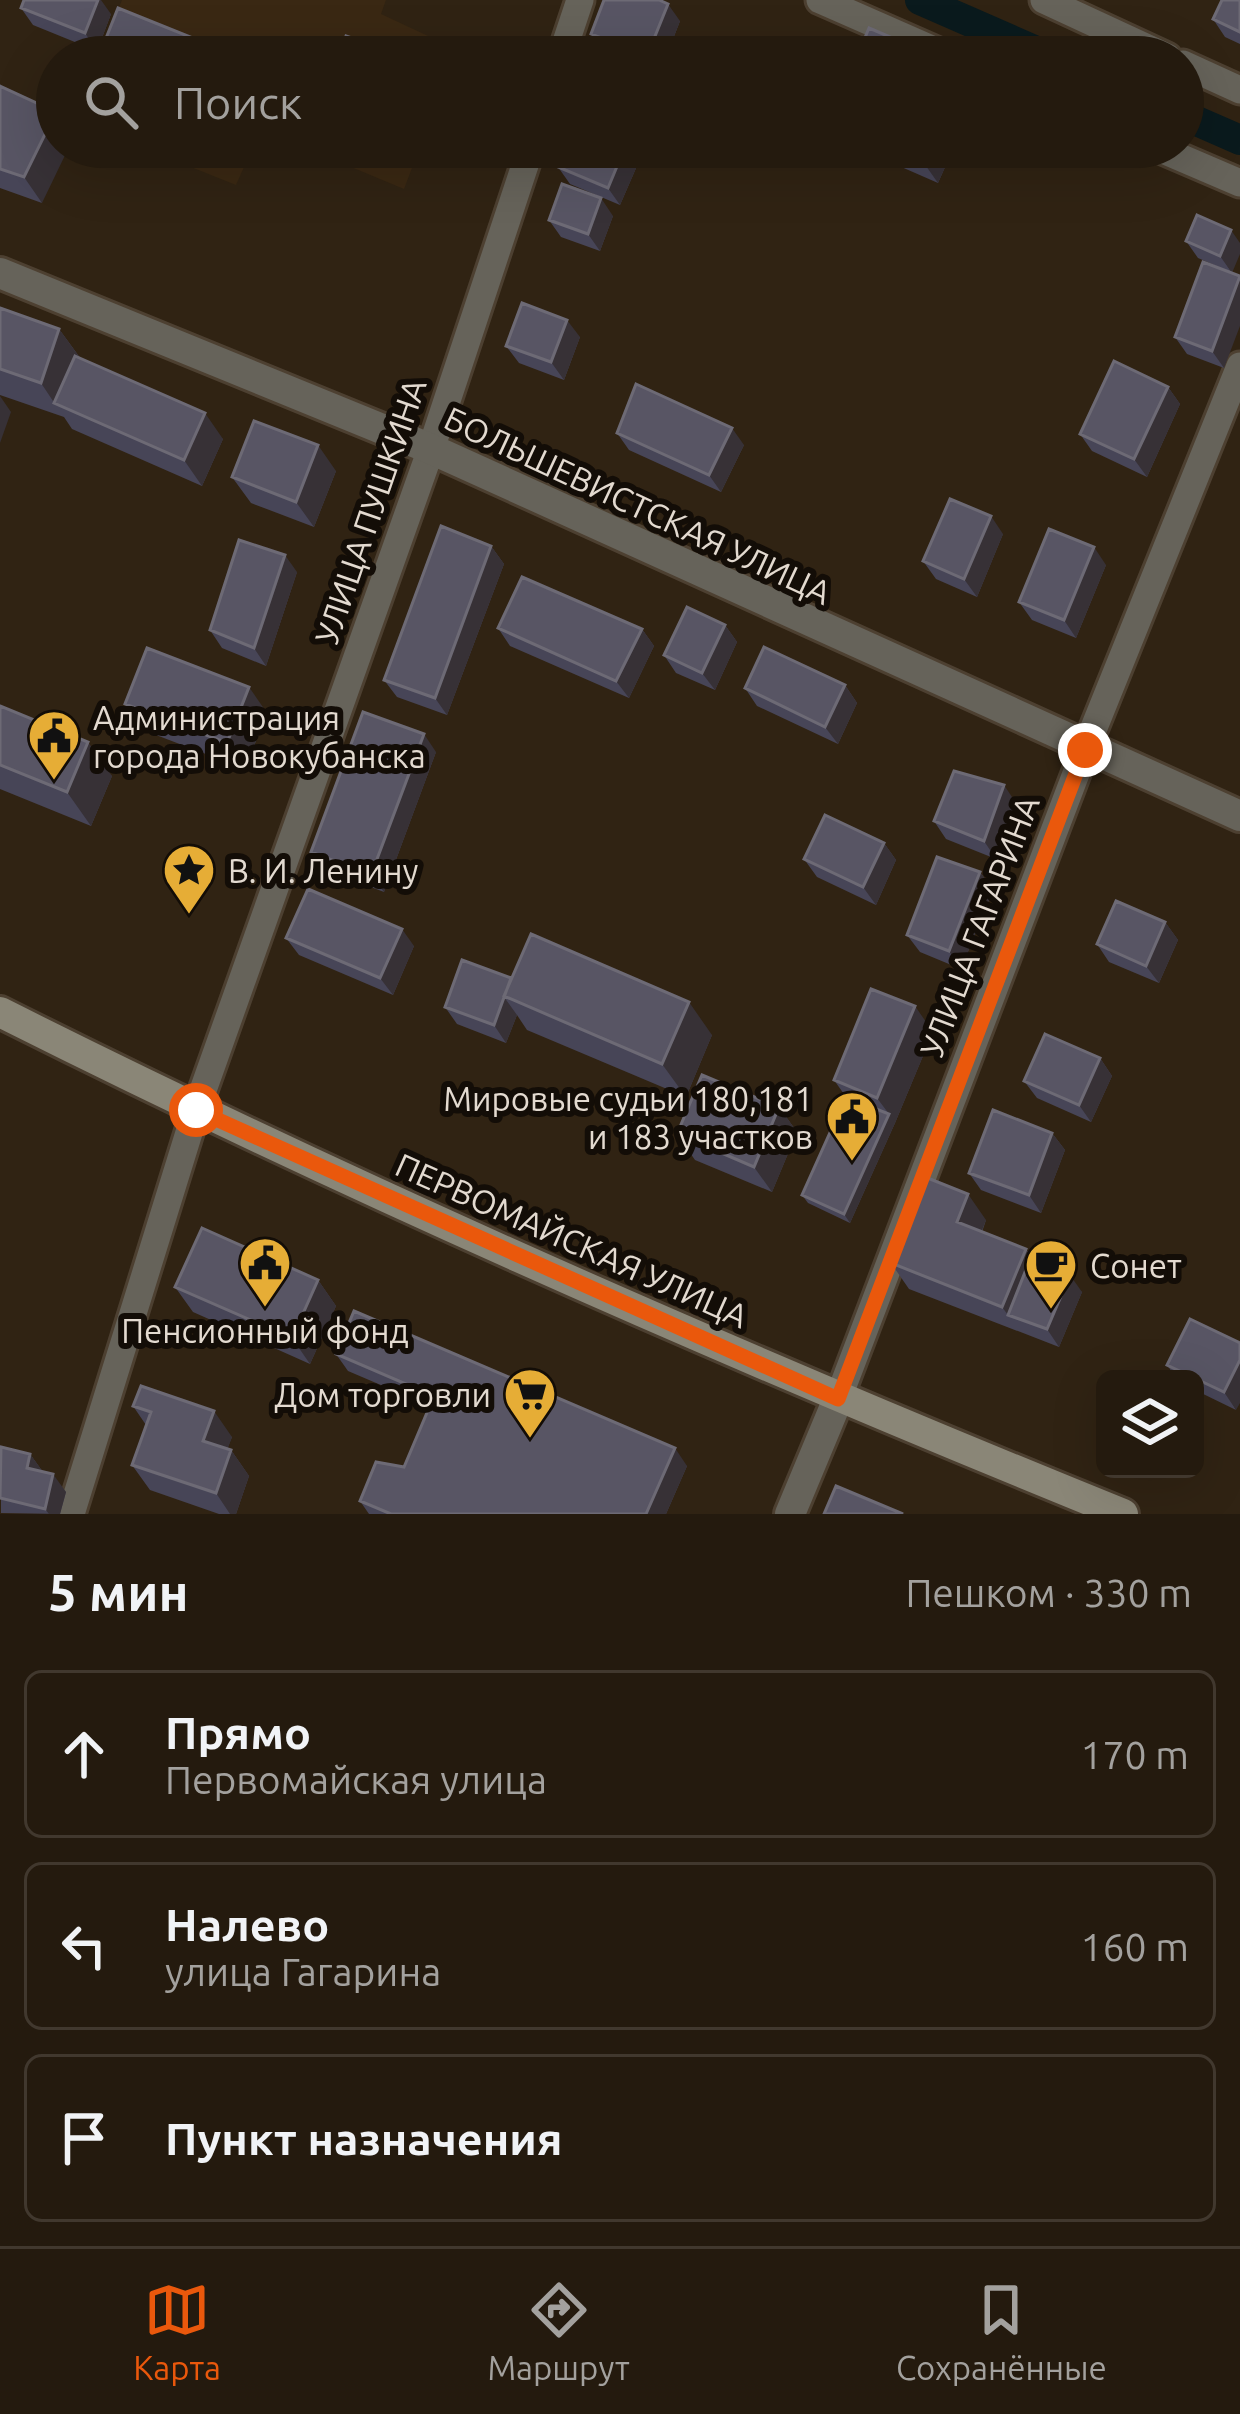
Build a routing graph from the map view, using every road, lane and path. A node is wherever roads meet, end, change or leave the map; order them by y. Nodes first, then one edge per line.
1 (580, 0) edge
2 (820, 0) edge
3 (1043, 0) edge
4 (568, 36) edge
5 (902, 36) edge
6 (1122, 36) edge
7 (1204, 74) edge
8 (1240, 90) edge
9 (525, 168) edge
10 (1204, 168) edge
11 (1240, 184) edge
12 (0, 273) edge
13 (1240, 366) edge
14 (431, 449) junction
15 (1085, 750) junction
16 (1240, 816) edge
17 (0, 1012) edge
18 (196, 1110) junction
19 (838, 1399) junction
20 (71, 1514) edge
21 (790, 1514) edge
22 (1123, 1514) edge

1 - 4 street
2 - 5 street
3 - 6 street
7 - 8 street
9 - 14 street, УЛИЦА ПУШКИНА
10 - 11 street
12 - 14 street, БОЛЬШЕВИСТСКАЯ УЛИЦА
13 - 15 street, УЛИЦА ГАГАРИНА
14 - 15 street, БОЛЬШЕВИСТСКАЯ УЛИЦА
14 - 18 street, УЛИЦА ПУШКИНА
15 - 16 street, БОЛЬШЕВИСТСКАЯ УЛИЦА
15 - 19 street, УЛИЦА ГАГАРИНА
17 - 18 main road, ПЕРВОМАЙСКАЯ УЛИЦА
18 - 19 main road, ПЕРВОМАЙСКАЯ УЛИЦА
18 - 20 street, УЛИЦА ПУШКИНА
19 - 21 street, УЛИЦА ГАГАРИНА
19 - 22 main road, ПЕРВОМАЙСКАЯ УЛИЦА

